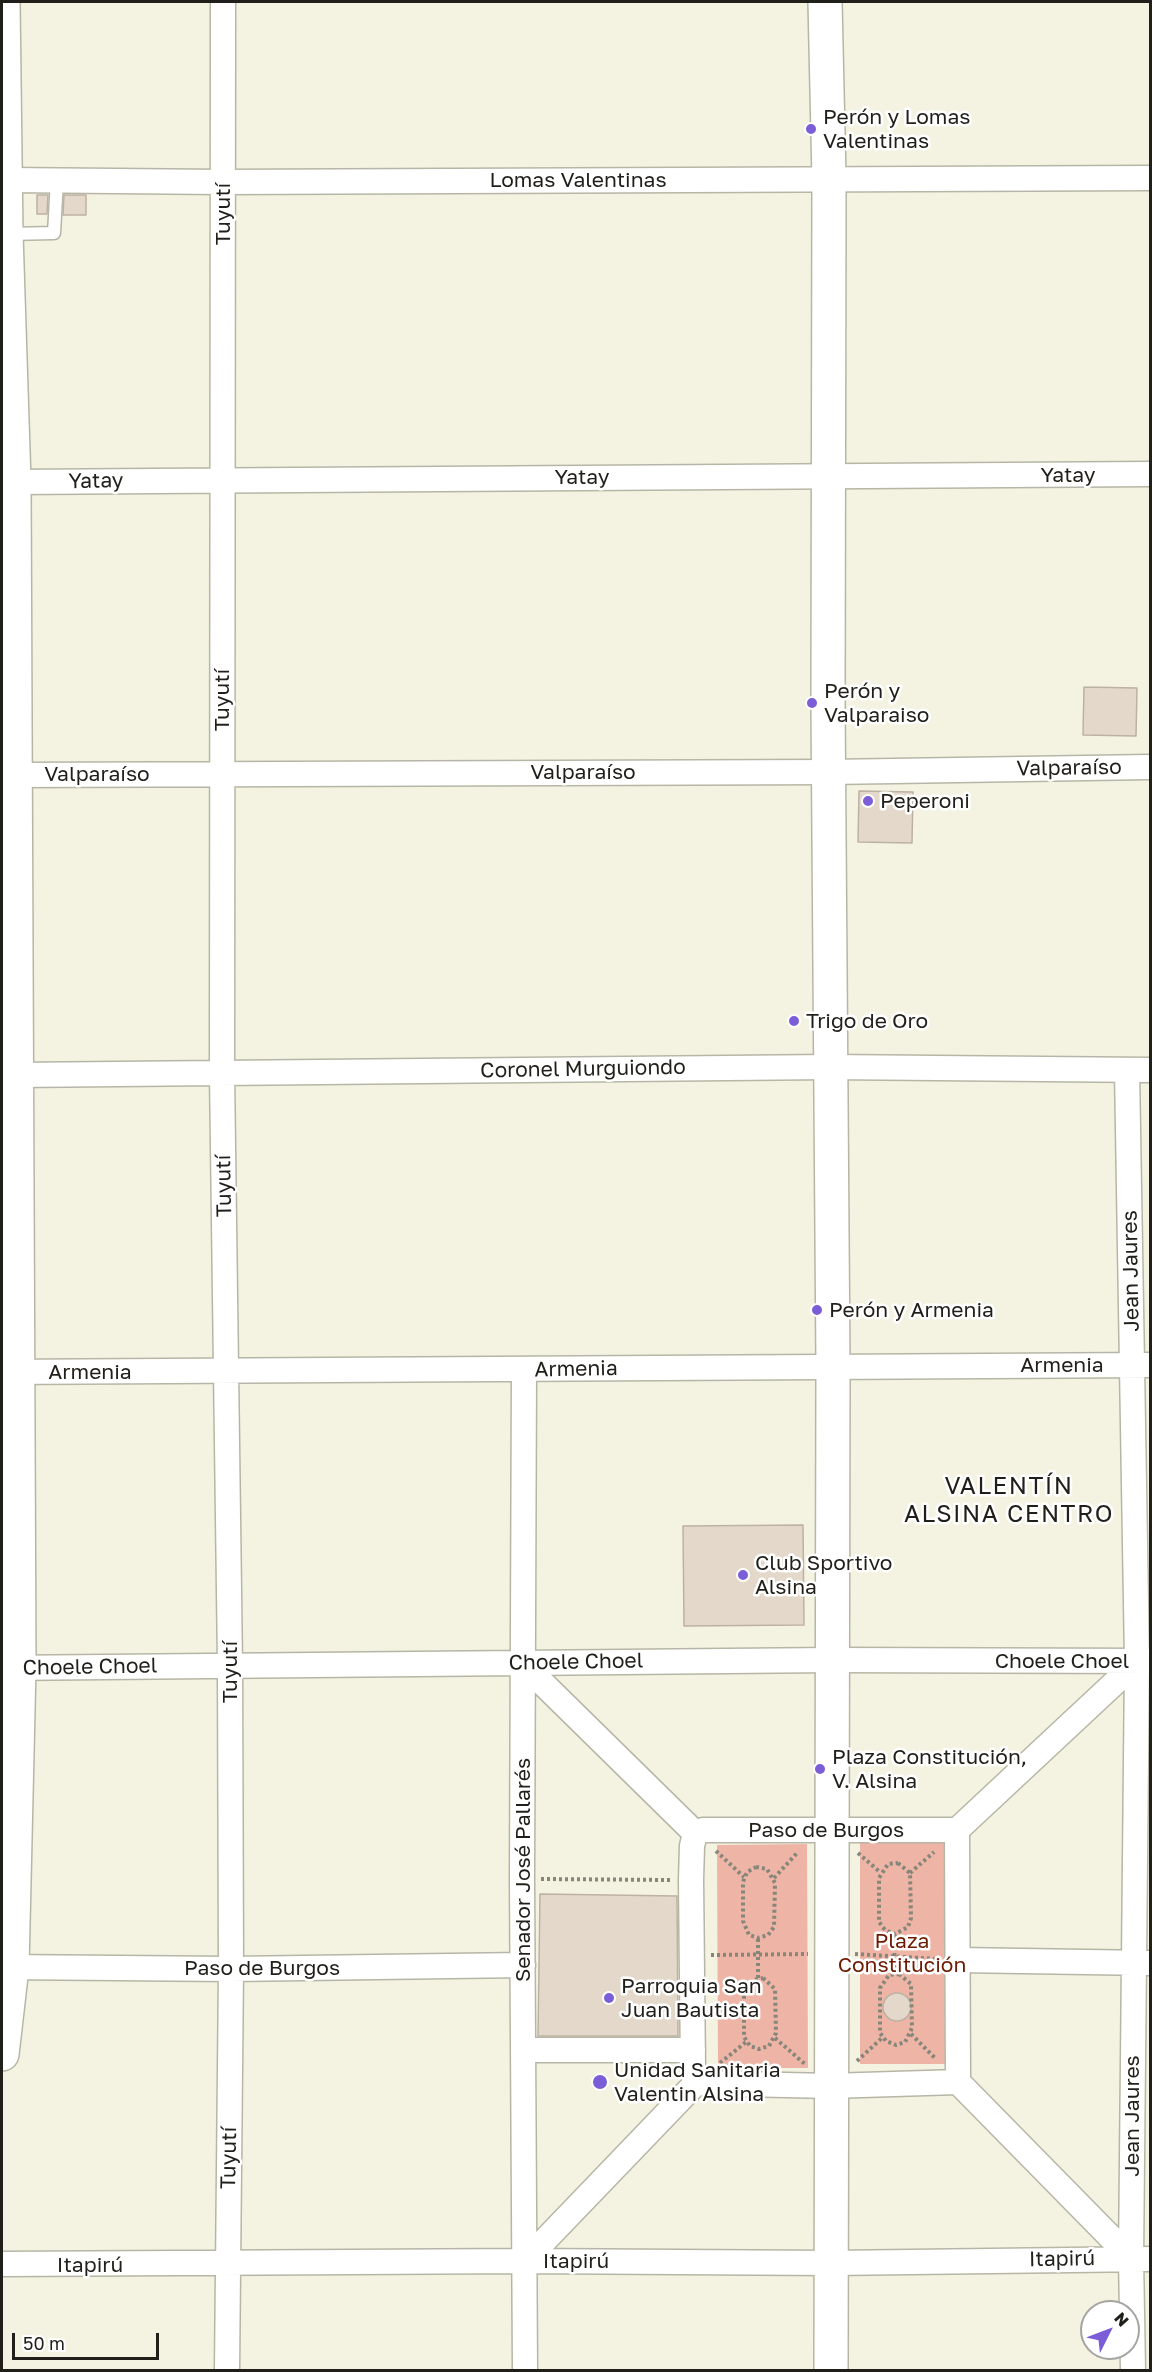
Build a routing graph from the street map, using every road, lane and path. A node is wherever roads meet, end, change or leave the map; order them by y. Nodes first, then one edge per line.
1 (3, 2) edge
2 (223, 2) edge
3 (825, 2) edge
4 (1150, 178) edge
5 (829, 179) junction
6 (6, 180) junction
7 (57, 180) junction
8 (223, 182) junction
9 (5, 250) edge
10 (1150, 474) edge
11 (829, 476) junction
12 (221, 479) junction
13 (14, 482) junction
14 (1150, 767) edge
15 (829, 772) junction
16 (222, 773) junction
17 (16, 775) junction
18 (829, 1067) junction
19 (1139, 1070) edge
20 (222, 1073) junction
21 (16, 1075) junction
22 (833, 1365) junction
23 (1142, 1365) edge
24 (524, 1370) junction
25 (10, 1372) edge
26 (226, 1372) junction
27 (831, 1660) junction
28 (1144, 1661) edge
29 (522, 1663) junction
30 (230, 1665) junction
31 (10, 1668) edge
32 (825, 1830) junction
33 (957, 1830) junction
34 (695, 1833) junction
35 (744, 1877) junction
36 (774, 1878) junction
37 (522, 1879) junction
38 (691, 1880) junction
39 (894, 1934) junction
40 (758, 1938) junction
41 (830, 1954) junction
42 (692, 1955) junction
43 (758, 1955) junction
44 (894, 1955) junction
45 (958, 1960) junction
46 (1142, 1963) edge
47 (523, 1965) junction
48 (7, 1967) edge
49 (231, 1969) junction
50 (894, 1974) junction
51 (758, 1978) junction
52 (525, 2050) junction
53 (693, 2050) junction
54 (2, 2054) edge
55 (958, 2082) junction
56 (696, 2083) junction
57 (830, 2086) junction
58 (1141, 2258) edge
59 (525, 2261) junction
60 (831, 2263) junction
61 (2, 2264) edge
62 (228, 2264) junction
63 (227, 2370) edge
64 (525, 2370) edge
65 (831, 2370) edge
66 (1133, 2370) edge

1 - 6 street
2 - 8 street, Tuyutí
3 - 5 street
4 - 5 street, Lomas Valentinas
5 - 8 street, Lomas Valentinas
5 - 11 street
6 - 7 street, Lomas Valentinas
6 - 9 street
7 - 8 street, Lomas Valentinas
7 - 9 lane
8 - 12 street, Tuyutí
9 - 13 street
10 - 11 street, Yatay
11 - 12 street, Yatay
11 - 15 street
12 - 13 street, Yatay
12 - 16 street, Tuyutí
13 - 17 street
14 - 15 street, Valparaíso
15 - 16 street, Valparaíso
15 - 18 street
16 - 17 street, Valparaíso
16 - 20 street, Tuyutí
17 - 21 street
18 - 19 street, Coronel Murguiondo
18 - 20 street, Coronel Murguiondo
18 - 22 street
19 - 23 street, Jean Jaures
20 - 21 street, Coronel Murguiondo
20 - 26 street, Tuyutí
21 - 25 street
22 - 23 street, Armenia
22 - 24 street, Armenia
22 - 27 street
23 - 28 street, Jean Jaures
24 - 26 street, Armenia
24 - 29 street, Senador José Pallarés
25 - 26 street, Armenia
25 - 31 street
26 - 30 street, Tuyutí
27 - 28 street, Choele Choel
27 - 29 street, Choele Choel
27 - 32 street
28 - 33 street
28 - 46 street, Jean Jaures
29 - 30 street, Choele Choel
29 - 34 street
29 - 37 street, Senador José Pallarés
30 - 31 street, Choele Choel
30 - 49 street, Tuyutí
31 - 48 street
32 - 33 street, Paso de Burgos
32 - 34 street, Paso de Burgos
32 - 36 path
32 - 41 street
33 - 45 street
34 - 35 path
34 - 38 street
35 - 36 path
35 - 40 path
36 - 40 path
37 - 38 path
37 - 47 street, Senador José Pallarés
38 - 42 street
39 - 39 path
39 - 44 path
40 - 43 path
41 - 43 path
41 - 44 path
41 - 57 street
42 - 43 path
42 - 53 street
43 - 51 path
44 - 45 path
44 - 50 path
45 - 46 street
45 - 55 street
46 - 58 street, Jean Jaures
47 - 49 street, Paso de Burgos
47 - 52 street, Senador José Pallarés
48 - 49 street, Paso de Burgos
48 - 54 street
49 - 62 street, Tuyutí
50 - 50 path
51 - 51 path
52 - 53 street
52 - 59 street, Senador José Pallarés
53 - 56 street
55 - 57 street
55 - 58 street
56 - 57 street
56 - 59 street
57 - 60 street
58 - 60 street, Itapirú
58 - 66 street, Jean Jaures
59 - 60 street, Itapirú
59 - 62 street, Itapirú
59 - 64 street, Senador José Pallarés
60 - 65 street
61 - 62 street, Itapirú
62 - 63 street, Tuyutí

